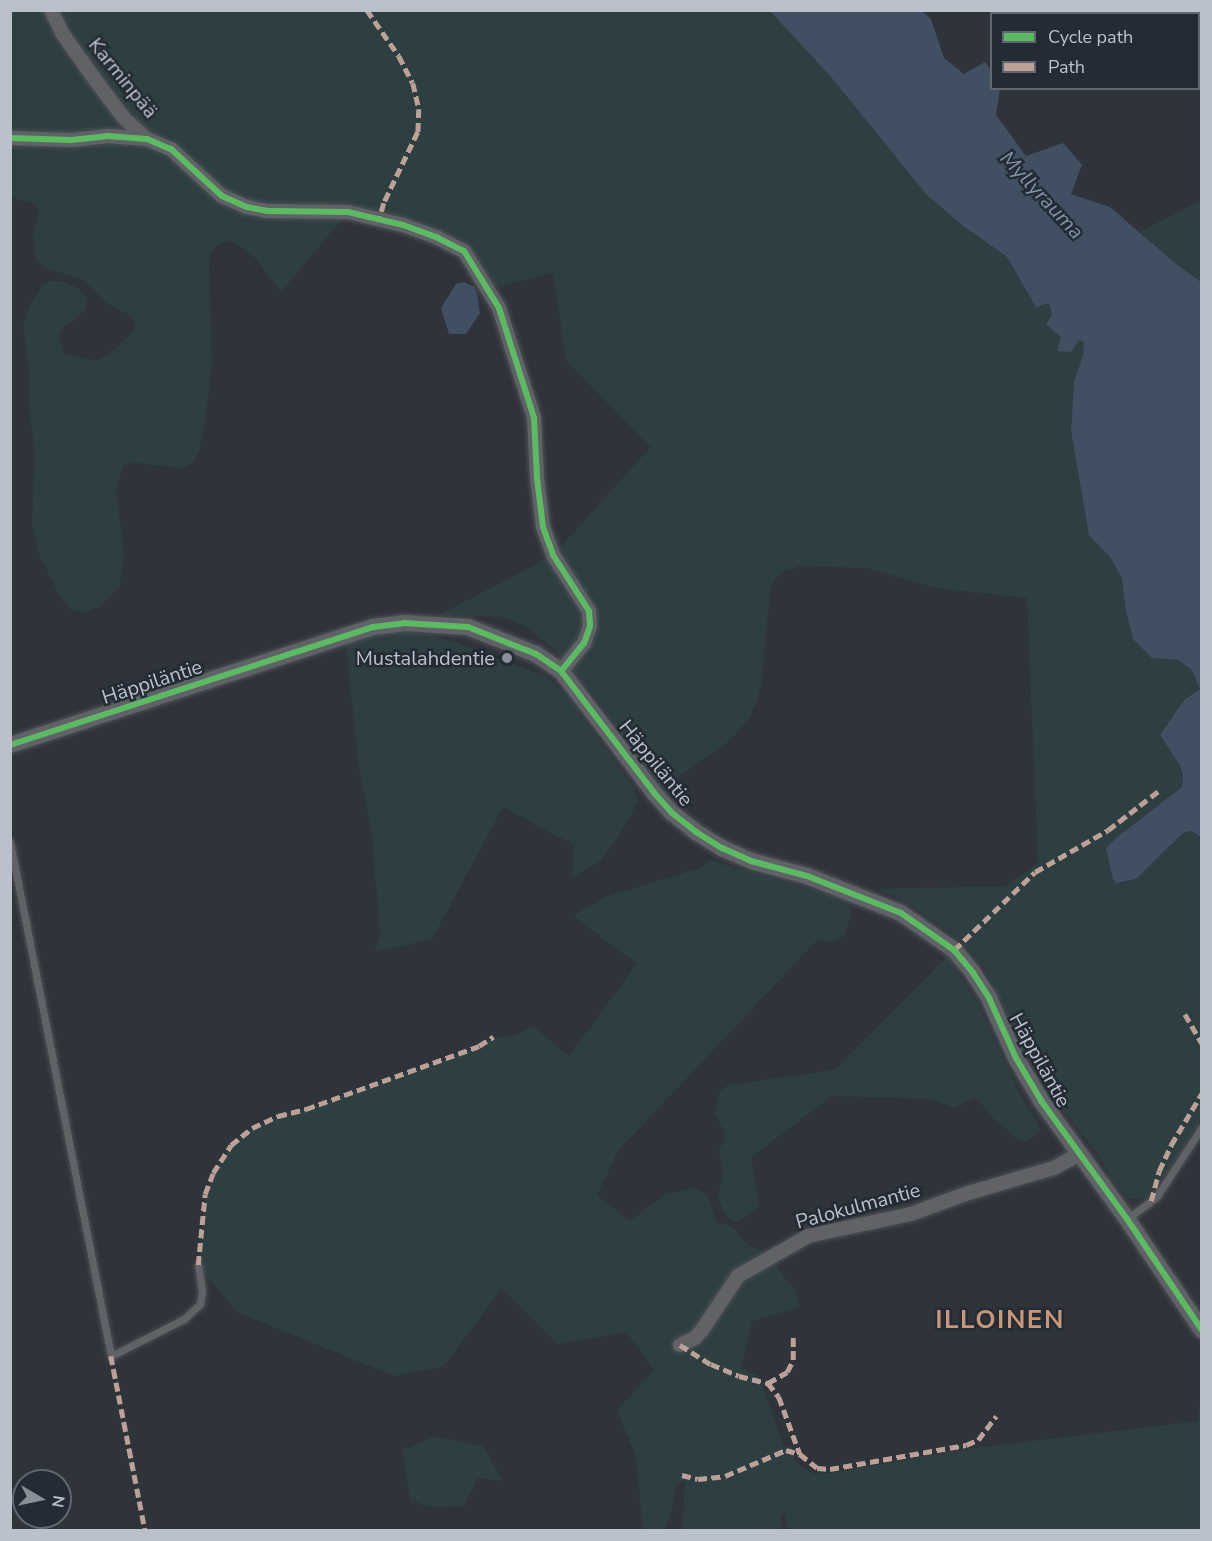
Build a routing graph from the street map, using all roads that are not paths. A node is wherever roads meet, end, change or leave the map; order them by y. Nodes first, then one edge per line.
1 (51, 10) edge
2 (10, 138) edge
3 (147, 139) junction
4 (561, 671) junction
5 (10, 746) edge
6 (10, 842) edge
7 (1202, 1127) edge
8 (1079, 1154) junction
9 (1127, 1219) junction
10 (198, 1264) dead end
11 (1202, 1330) edge
12 (680, 1345) dead end

1 - 3 street, Karminpää
2 - 3 street
3 - 4 street
4 - 5 street, Häppiläntie
4 - 8 street, Häppiläntie
6 - 10 lane
7 - 9 lane
8 - 9 street, Häppiläntie
8 - 12 street, Palokulmantie
9 - 11 street, Häppiläntie

